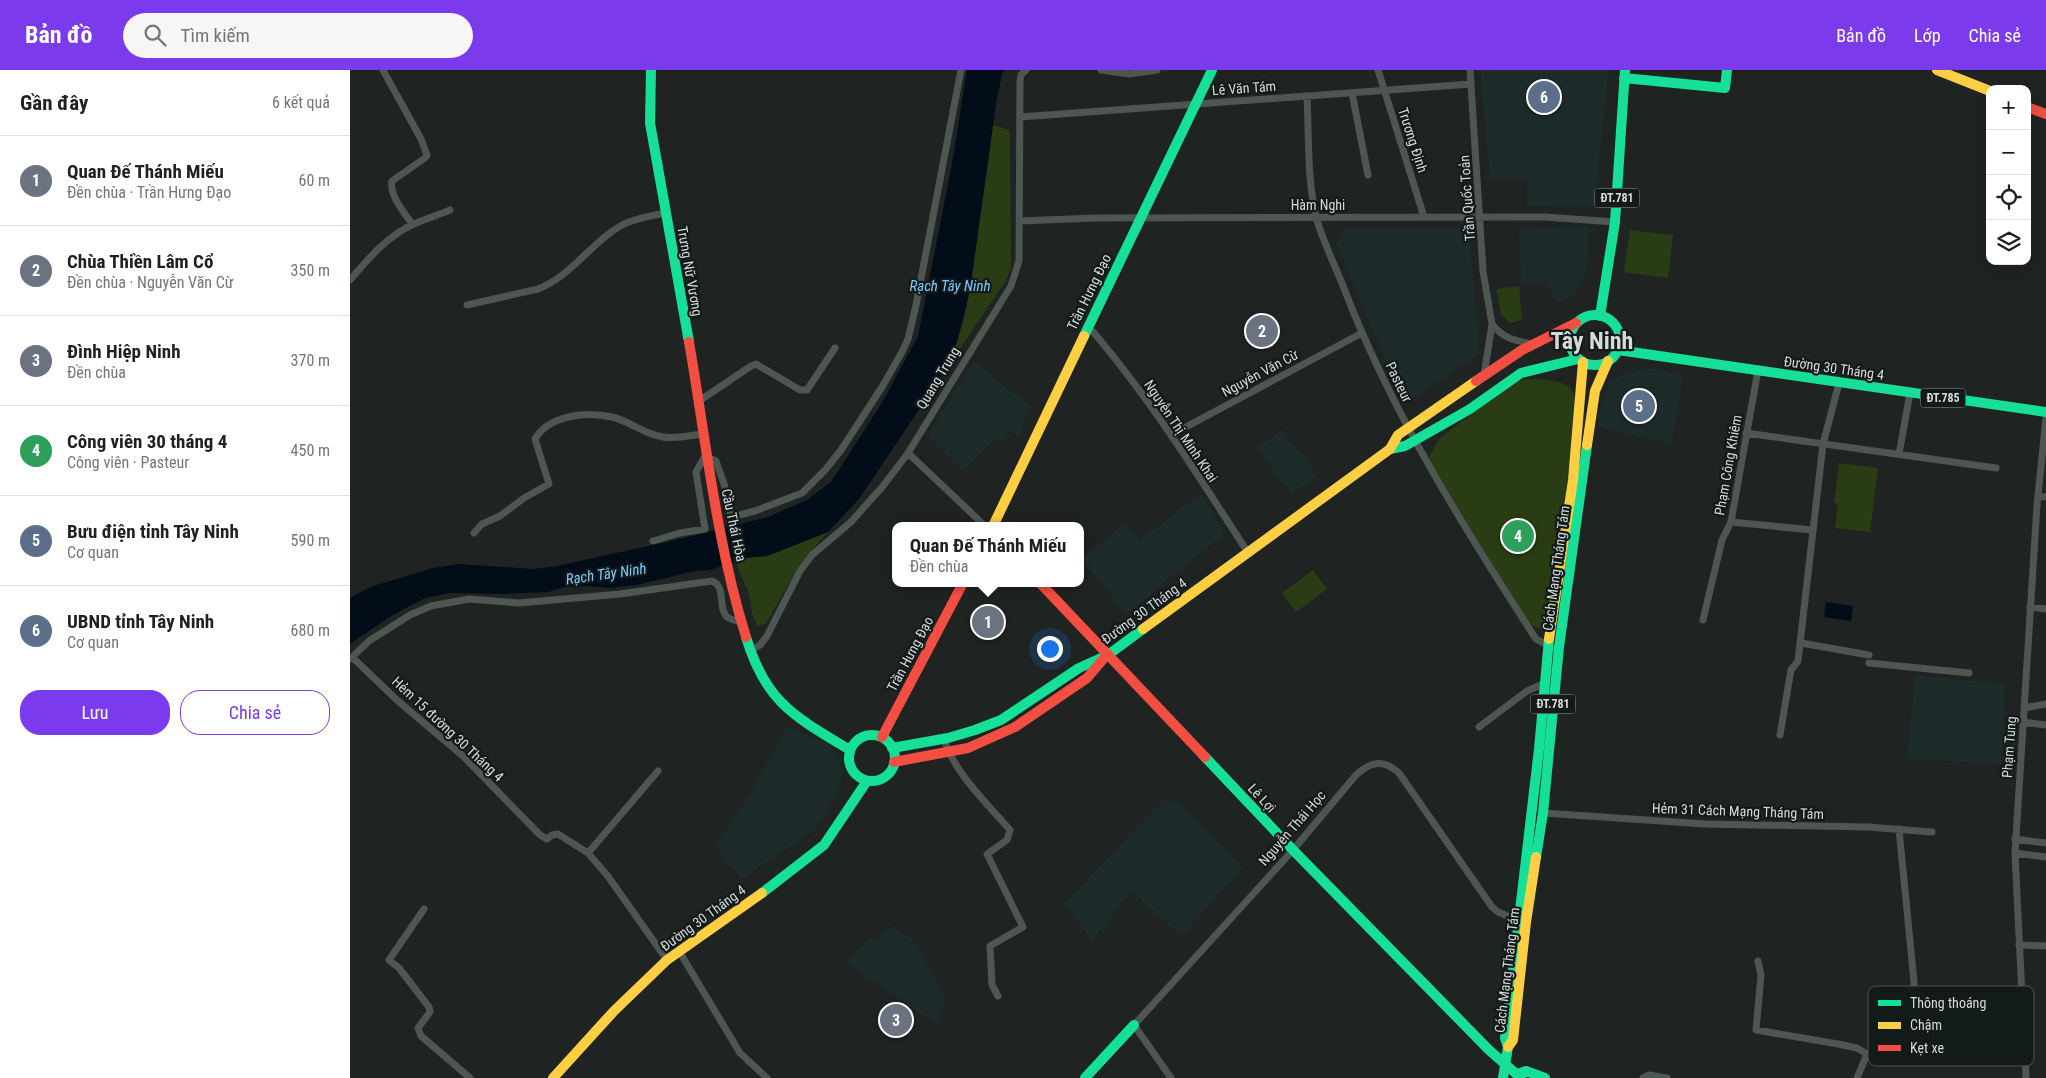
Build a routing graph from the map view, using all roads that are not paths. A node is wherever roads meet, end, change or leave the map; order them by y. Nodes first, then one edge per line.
1 (383, 70) edge
2 (651, 70) edge
3 (961, 70) edge
4 (1026, 70) edge
5 (1101, 70) edge
6 (1157, 70) edge
7 (1212, 70) edge
8 (1378, 70) edge
9 (1470, 70) edge
10 (1727, 70) edge
11 (1938, 70) edge
12 (1624, 74) edge
13 (1471, 84) junction
14 (1986, 89) edge
15 (1384, 90) junction
16 (1352, 93) junction
17 (1307, 96) junction
18 (1194, 105) junction
19 (2031, 108) edge
20 (2046, 114) edge
21 (1020, 117) junction
22 (1368, 175) dead end
23 (450, 210) dead end
24 (665, 213) junction
25 (1424, 217) junction
26 (1481, 217) junction
27 (1140, 218) junction
28 (1316, 218) junction
29 (1020, 221) junction
30 (1616, 222) junction
31 (412, 224) junction
32 (350, 280) edge
33 (467, 305) dead end
34 (1600, 316) junction
35 (1576, 323) junction
36 (1492, 324) junction
37 (1088, 326) junction
38 (1362, 333) junction
39 (1533, 344) junction
40 (835, 348) dead end
41 (1618, 350) junction
42 (1581, 361) junction
43 (1608, 361) junction
44 (1758, 370) junction
45 (1484, 375) junction
46 (1840, 383) junction
47 (1910, 393) junction
48 (699, 401) junction
49 (2046, 412) edge
50 (2046, 418) edge
51 (1408, 428) junction
52 (1746, 433) junction
53 (702, 434) junction
54 (1171, 435) junction
55 (1414, 441) junction
56 (1823, 444) junction
57 (1390, 450) junction
58 (908, 453) junction
59 (1899, 454) junction
60 (706, 456) junction
61 (2044, 463) edge
62 (1996, 468) dead end
63 (709, 477) joint
64 (2038, 496) junction
65 (2046, 497) edge
66 (981, 522) edge
67 (995, 522) edge
68 (1731, 522) junction
69 (1812, 530) junction
70 (474, 533) dead end
71 (653, 541) dead end
72 (1249, 554) junction
73 (961, 587) edge
74 (1044, 587) edge
75 (2030, 607) junction
76 (2046, 609) edge
77 (1703, 620) dead end
78 (742, 622) junction
79 (1801, 643) junction
80 (1553, 646) junction
81 (750, 651) junction
82 (1108, 655) junction
83 (351, 658) edge
84 (1969, 673) dead end
85 (1550, 684) junction
86 (2046, 704) edge
87 (2024, 708) junction
88 (2022, 722) junction
89 (2046, 725) edge
90 (1479, 727) dead end
91 (1780, 735) dead end
92 (882, 737) junction
93 (944, 739) junction
94 (892, 748) junction
95 (850, 750) junction
96 (948, 752) junction
97 (894, 762) junction
98 (658, 771) dead end
99 (1541, 777) junction
100 (867, 782) junction
101 (1543, 813) junction
102 (1899, 829) junction
103 (1932, 832) dead end
104 (2015, 839) junction
105 (2046, 843) edge
106 (1293, 850) junction
107 (588, 853) junction
108 (2014, 853) junction
109 (2046, 857) edge
110 (424, 910) dead end
111 (1522, 921) junction
112 (2019, 945) junction
113 (2046, 946) edge
114 (679, 951) junction
115 (667, 960) junction
116 (1758, 961) dead end
117 (1914, 986) edge
118 (2021, 986) edge
119 (998, 996) dead end
120 (1134, 1025) junction
121 (1867, 1054) joint
122 (1505, 1064) junction
123 (1519, 1076) edge
124 (470, 1078) edge
125 (553, 1078) edge
126 (766, 1078) edge
127 (1084, 1078) edge
128 (1171, 1078) edge
129 (1504, 1078) edge
130 (1545, 1078) edge
131 (1643, 1078) edge
132 (1667, 1078) edge
133 (1857, 1078) edge

1 - 31 street
2 - 24 main road, Trưng Nữ Vương
3 - 60 street
4 - 21 street, Quang Trung
5 - 6 street
7 - 18 main road, Trần Hưng Đạo
8 - 15 street, Trương Định
9 - 13 street, Trần Quốc Toản
10 - 12 main road
11 - 14 main road
12 - 30 main road, ĐT.781
13 - 15 street, Lê Văn Tám
13 - 26 street, Trần Quốc Toản
15 - 16 street, Lê Văn Tám
15 - 25 street, Trương Định
16 - 17 street, Lê Văn Tám
16 - 22 street
17 - 18 street, Lê Văn Tám
17 - 28 street, Pasteur
18 - 21 street, Lê Văn Tám
18 - 27 main road, Trần Hưng Đạo
19 - 20 main road
21 - 29 street, Quang Trung
23 - 31 street
24 - 33 street
24 - 48 main road, Trưng Nữ Vương
25 - 26 street, Hàm Nghi
25 - 28 street, Hàm Nghi
26 - 30 street, Hàm Nghi
26 - 36 street, Trần Quốc Toản
27 - 28 street, Hàm Nghi
27 - 29 street, Hàm Nghi
27 - 37 main road, Trần Hưng Đạo
28 - 38 street, Pasteur
29 - 58 street, Quang Trung
30 - 34 main road, ĐT.781
31 - 32 street
34 - 35 main road
34 - 41 main road
35 - 39 main road, Đường 30 Tháng 4
35 - 42 main road
36 - 39 street
36 - 45 street, Trần Quốc Toản
37 - 54 street, Nguyễn Thị Minh Khai
37 - 67 main road, Trần Hưng Đạo
38 - 51 street, Pasteur
38 - 54 street, Nguyễn Văn Cừ
39 - 45 main road, Đường 30 Tháng 4
40 - 48 street
41 - 43 main road
41 - 44 main road, Đường 30 Tháng 4 / ĐT.785
42 - 43 main road
42 - 55 main road, Đường 30 Tháng 4
42 - 80 main road, Cách Mạng Tháng Tám / ĐT.781
43 - 80 main road, Cách Mạng Tháng Tám / ĐT.781
44 - 46 main road, Đường 30 Tháng 4 / ĐT.785
44 - 52 street, Phạm Công Khiêm
45 - 51 main road, Đường 30 Tháng 4
46 - 47 main road, Đường 30 Tháng 4 / ĐT.785
46 - 56 street
47 - 49 main road, Đường 30 Tháng 4 / ĐT.785
47 - 59 street
48 - 53 main road, Trưng Nữ Vương
50 - 61 street, Phạm Tung
51 - 55 street, Pasteur
51 - 57 main road, Đường 30 Tháng 4
52 - 56 street
52 - 68 street, Phạm Công Khiêm
53 - 60 main road, Trưng Nữ Vương
53 - 70 street
54 - 72 street, Nguyễn Thị Minh Khai
55 - 57 main road, Đường 30 Tháng 4
55 - 80 street, Pasteur
56 - 59 street
56 - 69 street
57 - 72 main road, Đường 30 Tháng 4
58 - 66 street
58 - 81 street, Quang Trung
59 - 62 street
60 - 63 main road, Trưng Nữ Vương
60 - 71 street
61 - 64 street, Phạm Tung
63 - 78 main road, Cầu Thái Hòa
64 - 65 street
64 - 75 street, Phạm Tung
68 - 69 street
68 - 77 street, Phạm Công Khiêm
69 - 79 street
72 - 82 main road, Đường 30 Tháng 4
73 - 92 main road, Trần Hưng Đạo
74 - 82 main road, Lê Lợi
75 - 76 street
75 - 87 street, Phạm Tung
78 - 81 main road
78 - 83 street
79 - 84 street
79 - 91 street
80 - 85 main road, Cách Mạng Tháng Tám / ĐT.781
81 - 95 main road
82 - 93 main road, Đường 30 Tháng 4
82 - 96 main road
82 - 106 main road, Lê Lợi
83 - 107 street, Hẻm 15 đường 30 Tháng 4
85 - 90 street
85 - 99 main road, Cách Mạng Tháng Tám / ĐT.781
86 - 87 street
87 - 88 street, Phạm Tung
88 - 89 street
88 - 104 street, Phạm Tung
92 - 94 main road
92 - 95 main road
93 - 94 main road, Đường 30 Tháng 4
93 - 96 street
94 - 97 main road
95 - 100 main road
96 - 97 main road
96 - 119 street
97 - 100 main road
98 - 107 street
99 - 101 main road, Cách Mạng Tháng Tám / ĐT.781
99 - 111 main road, Cách Mạng Tháng Tám / ĐT.781
100 - 114 main road, Đường 30 Tháng 4
101 - 102 street, Hẻm 31 Cách Mạng Tháng Tám
101 - 111 main road, Cách Mạng Tháng Tám / ĐT.781
102 - 103 street, Hẻm 31 Cách Mạng Tháng Tám
102 - 117 street
104 - 105 street
104 - 108 street, Phạm Tung
106 - 111 street, Nguyễn Thái Học
106 - 120 street, Nguyễn Thái Học
106 - 122 main road, Lê Lợi
107 - 115 street, Hẻm 15 đường 30 Tháng 4
108 - 109 street
108 - 112 street, Phạm Tung
110 - 124 street
111 - 122 main road, Cách Mạng Tháng Tám / ĐT.781
112 - 113 street
112 - 118 street, Phạm Tung
114 - 115 main road, Đường 30 Tháng 4
114 - 126 street
115 - 125 main road, Đường 30 Tháng 4
116 - 121 street
120 - 127 main road, Nguyễn Thái Học
120 - 128 street
121 - 133 street
122 - 123 main road, Lê Lợi
122 - 129 main road, Cách Mạng Tháng Tám
123 - 130 main road
131 - 132 street

